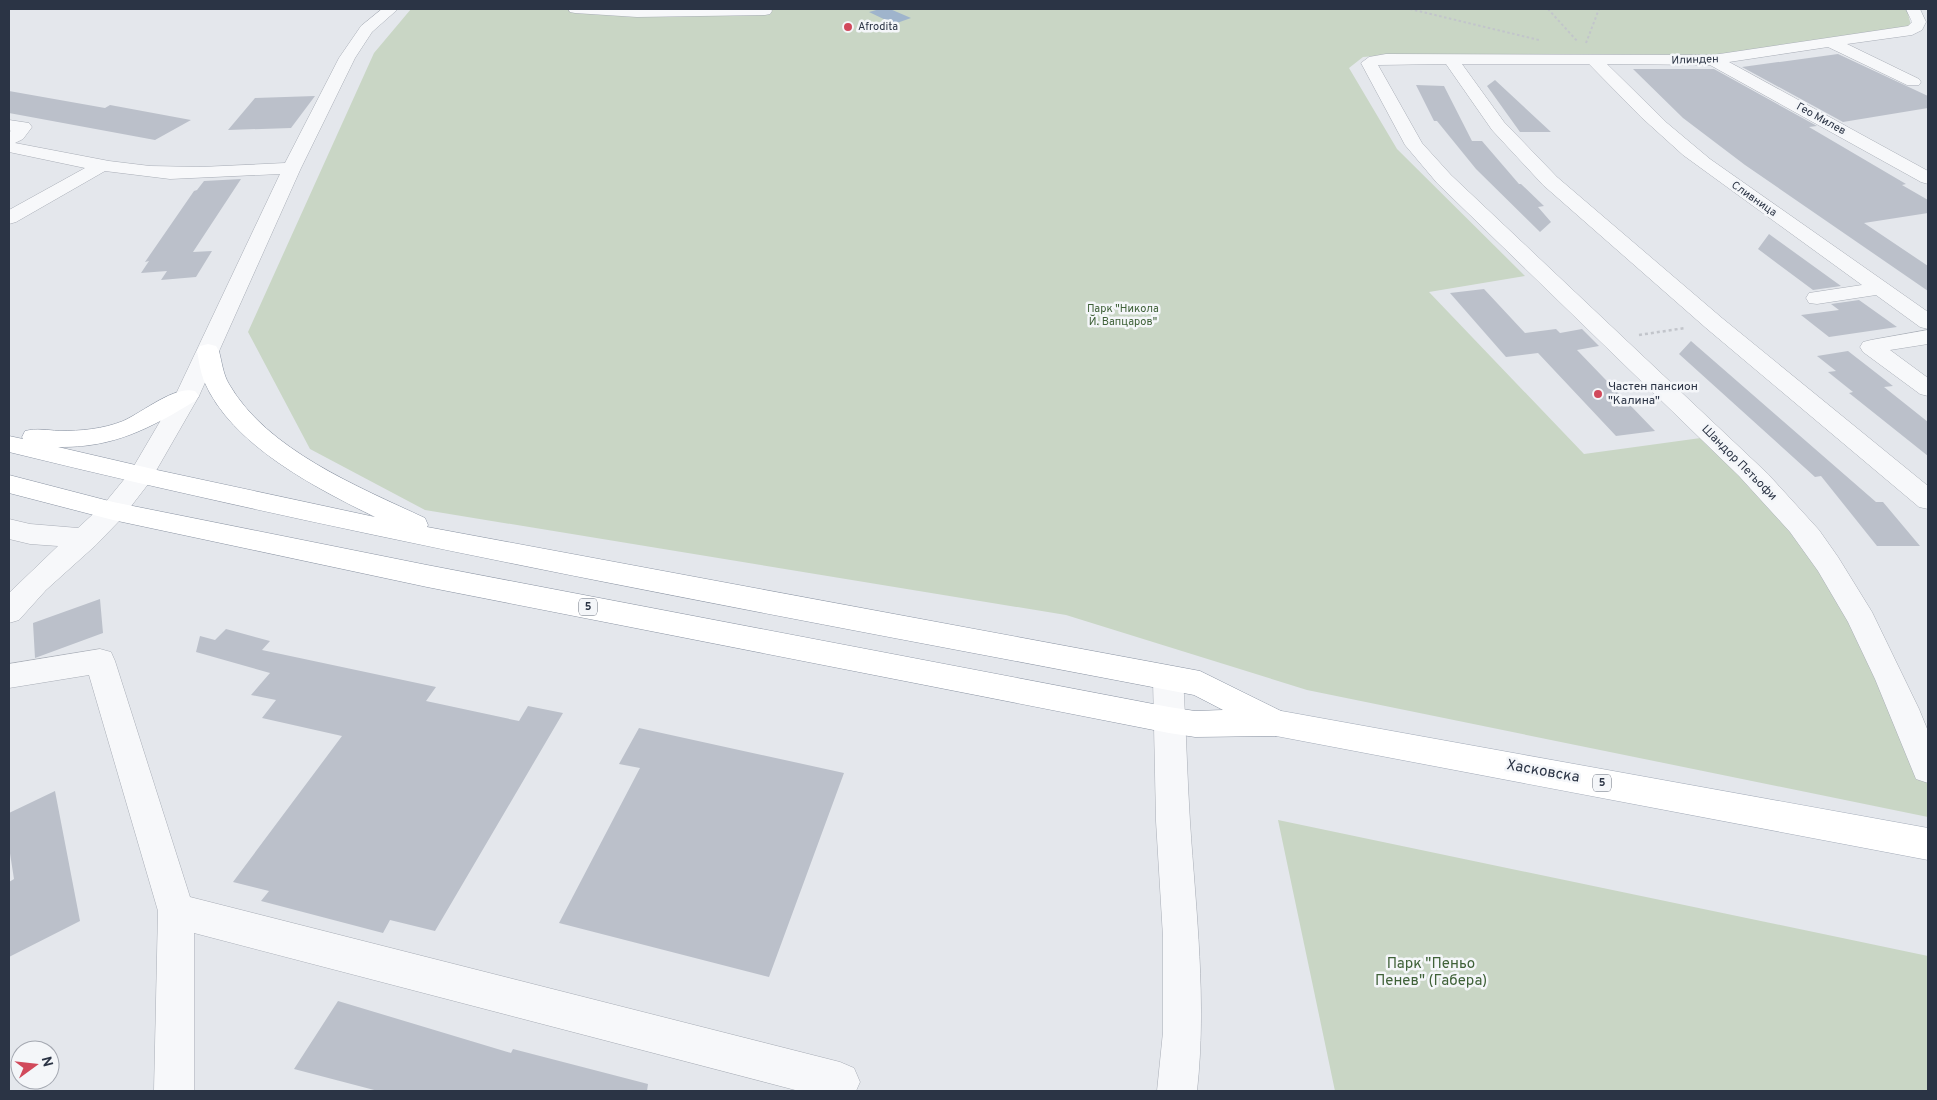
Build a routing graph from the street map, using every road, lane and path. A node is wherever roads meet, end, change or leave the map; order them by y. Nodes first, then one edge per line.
1 (391, 9) edge
2 (575, 9) edge
3 (1410, 9) edge
4 (1548, 9) edge
5 (1599, 9) edge
6 (1913, 9) edge
7 (765, 11) dead end
8 (1542, 40) dead end
9 (1578, 42) dead end
10 (1832, 43) junction
11 (1589, 54) junction
12 (1450, 59) junction
13 (1713, 60) junction
14 (1370, 68) joint
15 (1912, 82) dead end
16 (9, 125) edge
17 (9, 140) edge
18 (9, 147) edge
19 (103, 165) junction
20 (292, 168) junction
21 (1928, 178) edge
22 (9, 218) edge
23 (1881, 288) junction
24 (1817, 298) dead end
25 (1928, 322) edge
26 (1714, 323) junction
27 (1928, 336) edge
28 (1612, 340) junction
29 (208, 350) junction
30 (1928, 389) edge
31 (188, 396) junction
32 (9, 434) edge
33 (9, 444) edge
34 (140, 477) junction
35 (9, 484) edge
36 (1928, 500) edge
37 (113, 511) junction
38 (9, 529) edge
39 (86, 538) junction
40 (453, 543) junction
41 (9, 612) edge
42 (9, 676) edge
43 (1168, 678) junction
44 (1169, 720) junction
45 (1276, 723) junction
46 (1928, 769) edge
47 (1928, 844) edge
48 (176, 911) junction
49 (840, 1082) dead end
50 (174, 1091) edge
51 (1177, 1091) edge

1 - 20 street
2 - 7 street
3 - 8 path
4 - 9 path
5 - 11 path
6 - 10 street, Илинден
10 - 13 street, Илинден
10 - 15 street
11 - 12 street, Илинден
11 - 13 street, Илинден
11 - 23 street, Сливница
12 - 14 street, Илинден
12 - 26 street
13 - 21 street, Гео Милев
14 - 28 street, Шандор Петьофи
16 - 17 street
18 - 19 street
19 - 20 street
19 - 22 street
20 - 29 street
23 - 24 street
23 - 25 street, Сливница
26 - 28 path
26 - 36 street
27 - 30 street
28 - 46 street, Шандор Петьофи
29 - 31 street
29 - 40 main road
31 - 32 main road
31 - 34 street
33 - 34 main road, 5
34 - 37 street
34 - 40 main road, 5
35 - 37 main road, 5
37 - 39 street
37 - 44 main road, 5
38 - 39 street
39 - 41 street
40 - 43 main road, 5
42 - 48 street
43 - 44 street
43 - 45 main road, 5
44 - 45 main road, 5
44 - 51 street
45 - 47 main road, Хасковска / 5
48 - 49 street
48 - 50 street

